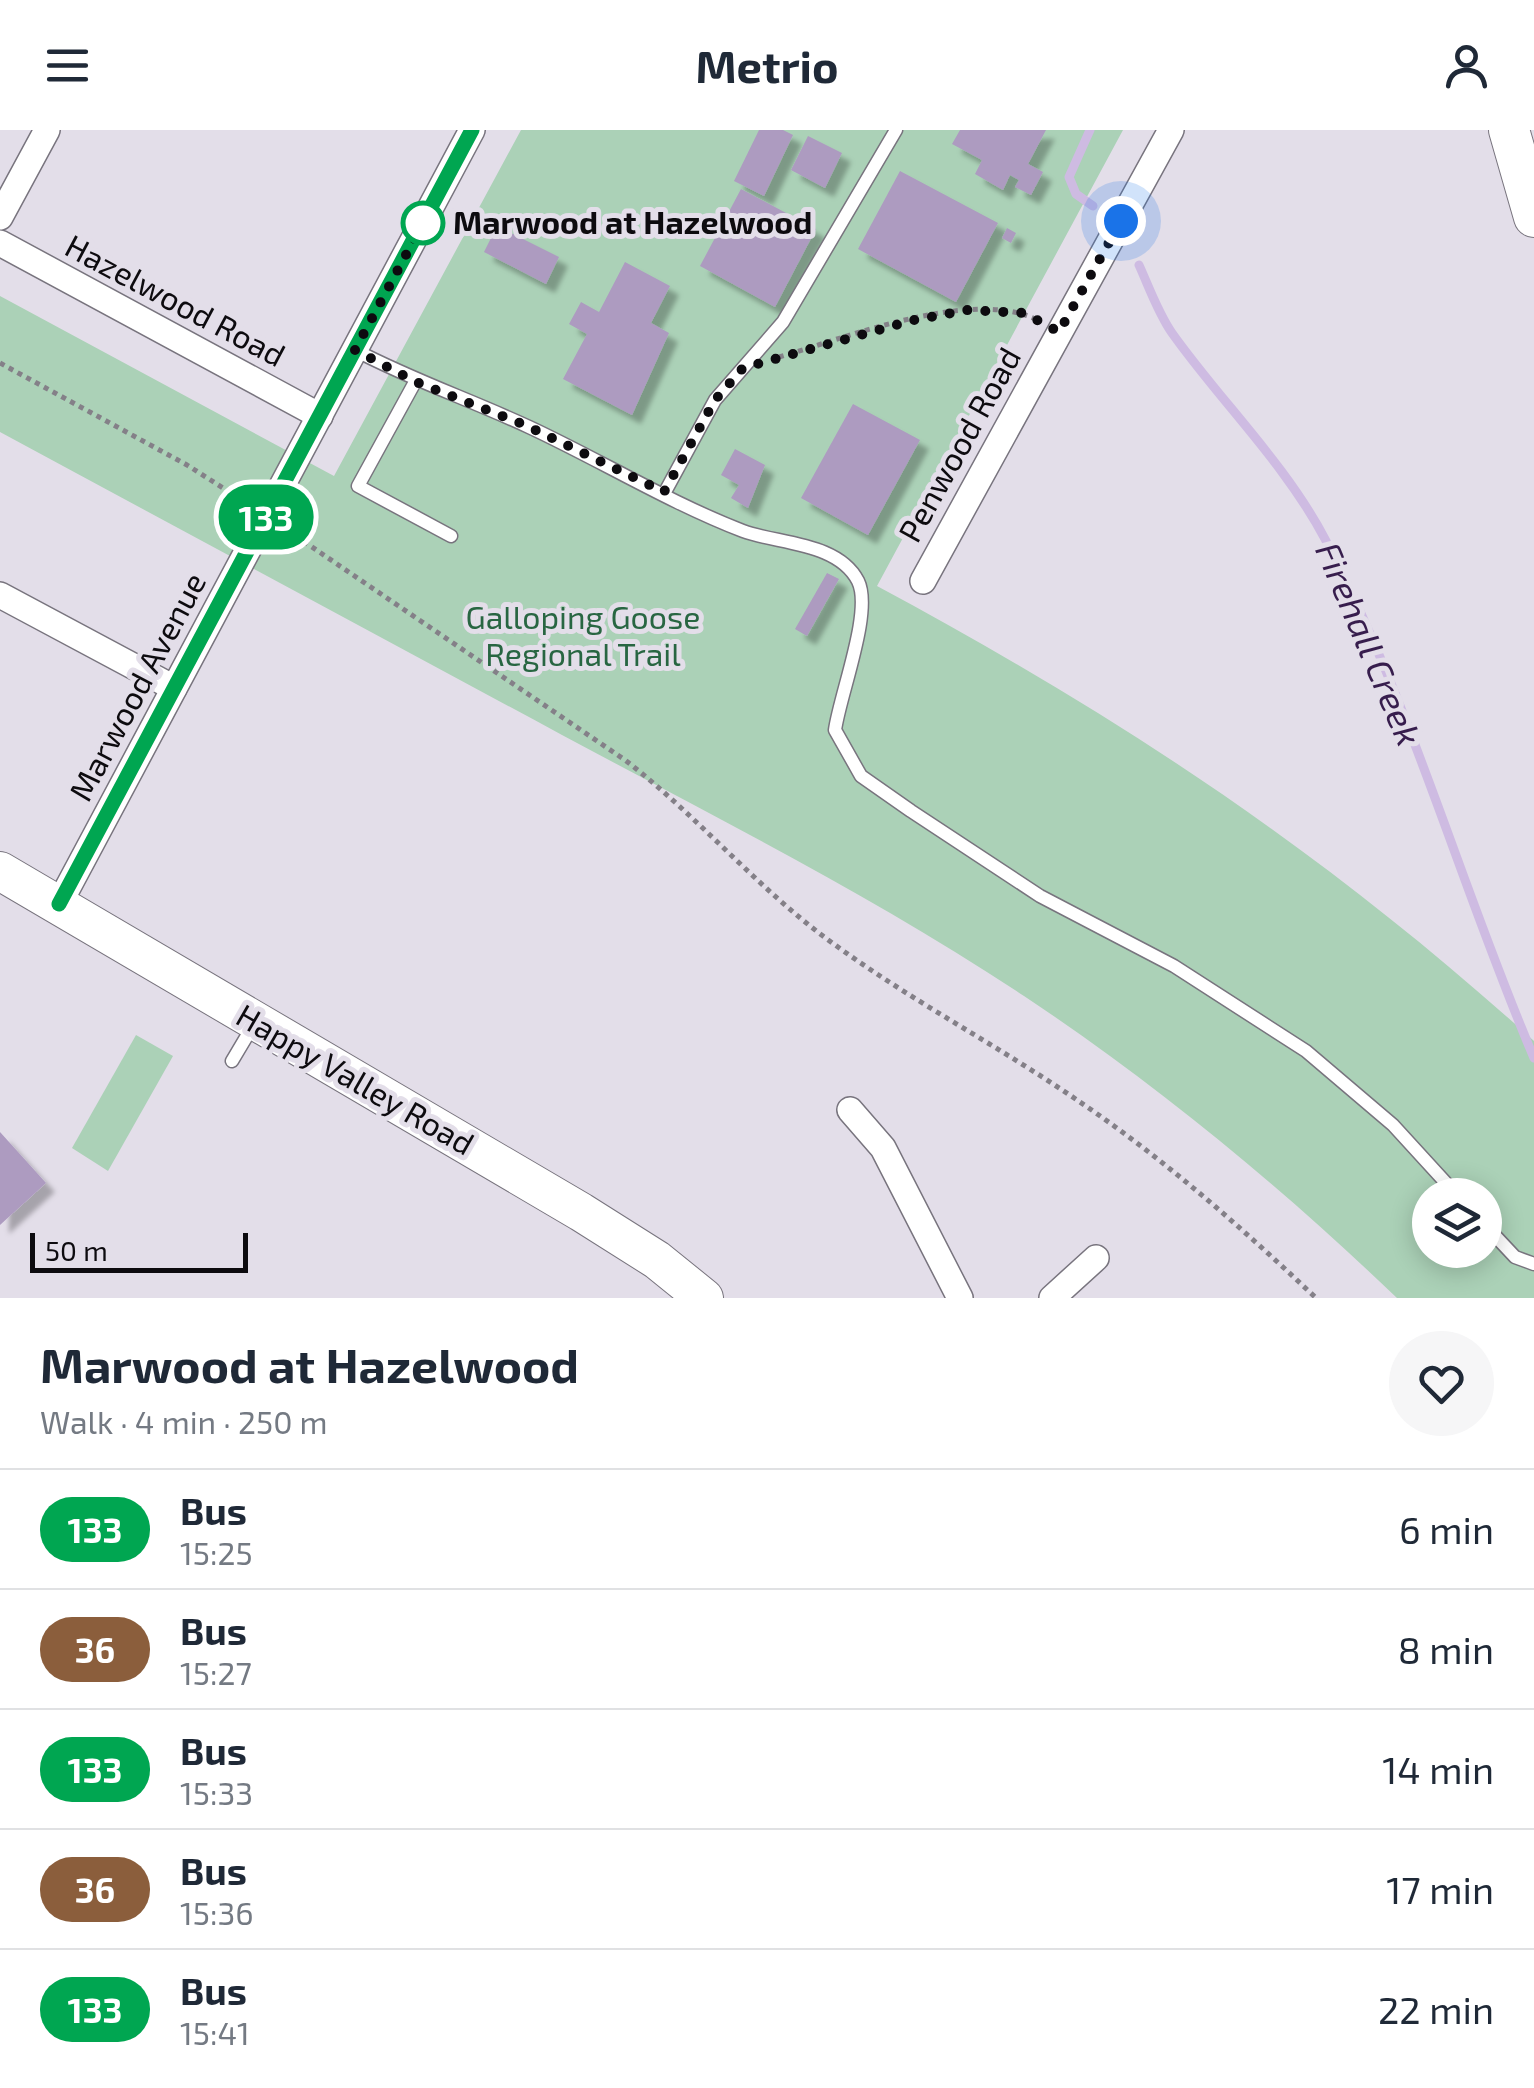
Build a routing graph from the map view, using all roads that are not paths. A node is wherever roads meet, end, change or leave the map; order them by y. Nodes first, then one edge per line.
1 (48, 130) edge
2 (472, 130) edge
3 (896, 130) edge
4 (1172, 130) edge
5 (1509, 130) edge
6 (0, 216) edge
7 (1534, 217) edge
8 (0, 243) edge
9 (355, 350) junction
10 (416, 382) junction
11 (320, 416) junction
12 (664, 492) junction
13 (451, 536) dead end
14 (923, 581) dead end
15 (0, 595) edge
16 (174, 688) junction
17 (0, 870) edge
18 (59, 904) junction
19 (255, 1022) junction
20 (232, 1061) dead end
21 (850, 1110) dead end
22 (1441, 1178) edge
23 (1502, 1243) edge
24 (1096, 1258) dead end
25 (1534, 1264) edge
26 (704, 1298) edge
27 (960, 1298) edge
28 (1052, 1298) edge

1 - 6 street
2 - 9 street, Marwood Avenue
3 - 12 lane
4 - 14 street, Penwood Road
5 - 7 main road
8 - 11 street, Hazelwood Road
9 - 10 lane
9 - 11 street, Marwood Avenue
10 - 12 lane
10 - 13 lane
11 - 16 street, Marwood Avenue
12 - 22 lane
15 - 16 street
16 - 18 street, Marwood Avenue
17 - 18 main road, Happy Valley Road
18 - 19 main road, Happy Valley Road
19 - 20 lane
19 - 26 main road, Happy Valley Road
21 - 27 street
23 - 25 lane
24 - 28 street

